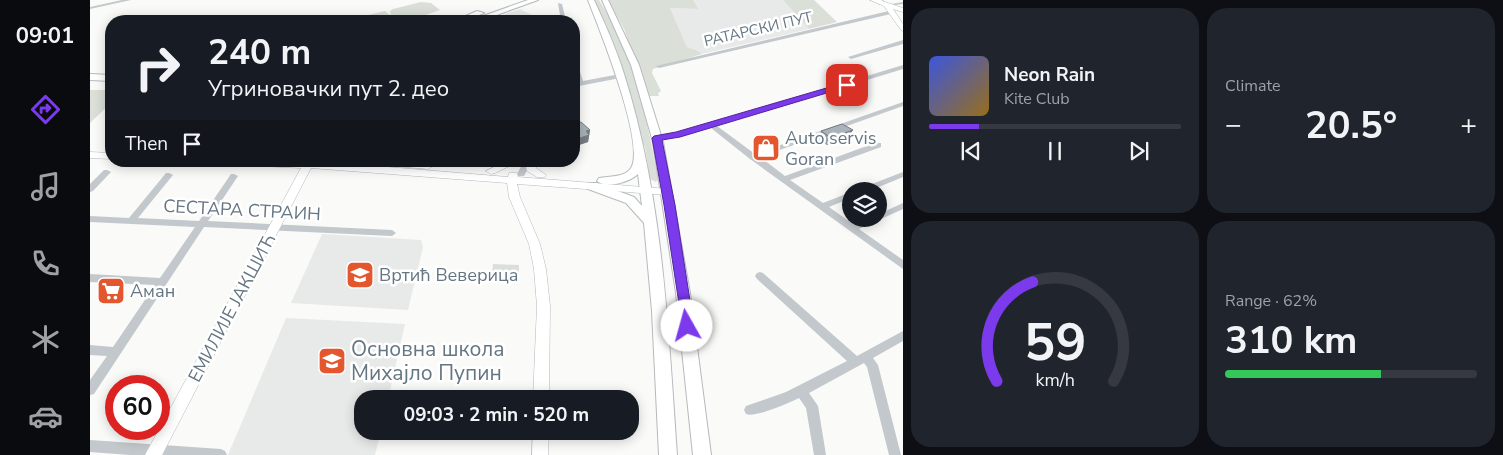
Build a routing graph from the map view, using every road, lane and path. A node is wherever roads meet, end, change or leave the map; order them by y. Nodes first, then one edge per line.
1 (129, 0) edge
2 (518, 0) edge
3 (535, 0) edge
4 (605, 0) edge
5 (591, 1) edge
6 (879, 2) edge
7 (903, 3) edge
8 (560, 4) dead end
9 (90, 8) edge
10 (903, 10) edge
11 (893, 12) junction
12 (475, 15) edge
13 (491, 15) edge
14 (563, 15) edge
15 (903, 29) edge
16 (903, 42) edge
17 (851, 57) dead end
18 (660, 66) dead end
19 (903, 67) edge
20 (620, 76) junction
21 (90, 77) edge
22 (105, 78) edge
23 (90, 83) edge
24 (580, 83) edge
25 (105, 84) edge
26 (903, 104) edge
27 (712, 125) junction
28 (657, 138) junction
29 (878, 145) dead end
30 (90, 148) edge
31 (105, 149) edge
32 (90, 155) edge
33 (105, 156) edge
34 (639, 156) junction
35 (753, 157) junction
36 (307, 167) edge
37 (370, 167) edge
38 (422, 167) edge
39 (505, 167) edge
40 (524, 167) edge
41 (531, 167) edge
42 (107, 172) dead end
43 (903, 174) edge
44 (169, 175) dead end
45 (491, 175) junction
46 (234, 176) dead end
47 (516, 177) junction
48 (541, 179) junction
49 (784, 179) junction
50 (604, 181) junction
51 (884, 182) edge
52 (592, 186) junction
53 (645, 188) junction
54 (90, 189) edge
55 (667, 190) junction
56 (517, 195) junction
57 (842, 199) edge
58 (903, 206) edge
59 (822, 207) junction
60 (887, 213) edge
61 (90, 219) edge
62 (131, 221) junction
63 (650, 222) junction
64 (202, 224) junction
65 (275, 228) junction
66 (852, 228) joint
67 (392, 233) dead end
68 (903, 265) edge
69 (760, 276) dead end
70 (90, 278) edge
71 (163, 282) junction
72 (903, 336) edge
73 (90, 350) edge
74 (116, 352) junction
75 (860, 359) junction
76 (90, 390) edge
77 (541, 390) edge
78 (801, 391) junction
79 (750, 410) dead end
80 (540, 440) edge
81 (90, 446) edge
82 (155, 452) edge
83 (221, 454) edge
84 (540, 455) edge
85 (668, 455) edge
86 (702, 455) edge
87 (820, 455) edge
88 (895, 455) edge

1 - 9 street
2 - 12 main road
3 - 13 main road
4 - 28 main road
5 - 20 main road
6 - 7 street
6 - 10 main road
6 - 11 main road
8 - 14 street
11 - 15 main road
11 - 18 street, РАТАРСКИ ПУТ
16 - 17 street
19 - 27 street
20 - 24 street
20 - 34 main road
21 - 22 main road
23 - 25 main road
26 - 35 street
27 - 28 street
27 - 35 street
28 - 55 main road
29 - 49 street
30 - 31 main road
32 - 33 main road
34 - 50 main road
34 - 53 main road
35 - 49 street
36 - 65 main road, ЕМИЛИЈЕ ЈАКШИЋ
37 - 45 main road
38 - 45 main road
39 - 45 main road
40 - 47 street
41 - 48 main road
42 - 54 street
43 - 51 street
44 - 62 street
45 - 47 main road
45 - 56 main road
46 - 64 street
47 - 48 main road
47 - 56 main road
48 - 50 main road
48 - 52 main road
48 - 56 main road
49 - 59 street
50 - 53 main road
52 - 53 main road
52 - 63 main road
53 - 55 main road
53 - 63 main road
55 - 86 main road
56 - 77 main road
57 - 59 street
58 - 60 street
59 - 66 street
61 - 62 street, СЕСТАРА СТРАИН
62 - 64 street, СЕСТАРА СТРАИН
63 - 85 main road
64 - 65 street, СЕСТАРА СТРАИН
64 - 71 street
65 - 67 street, СЕСТАРА СТРАИН
65 - 82 main road, ЕМИЛИЈЕ ЈАКШИЋ
66 - 68 street
69 - 75 street
70 - 71 street
71 - 74 street
72 - 75 street
73 - 74 street
74 - 76 street
75 - 78 street
75 - 88 street
78 - 79 street
78 - 87 street
80 - 84 main road
81 - 82 street
82 - 83 street

